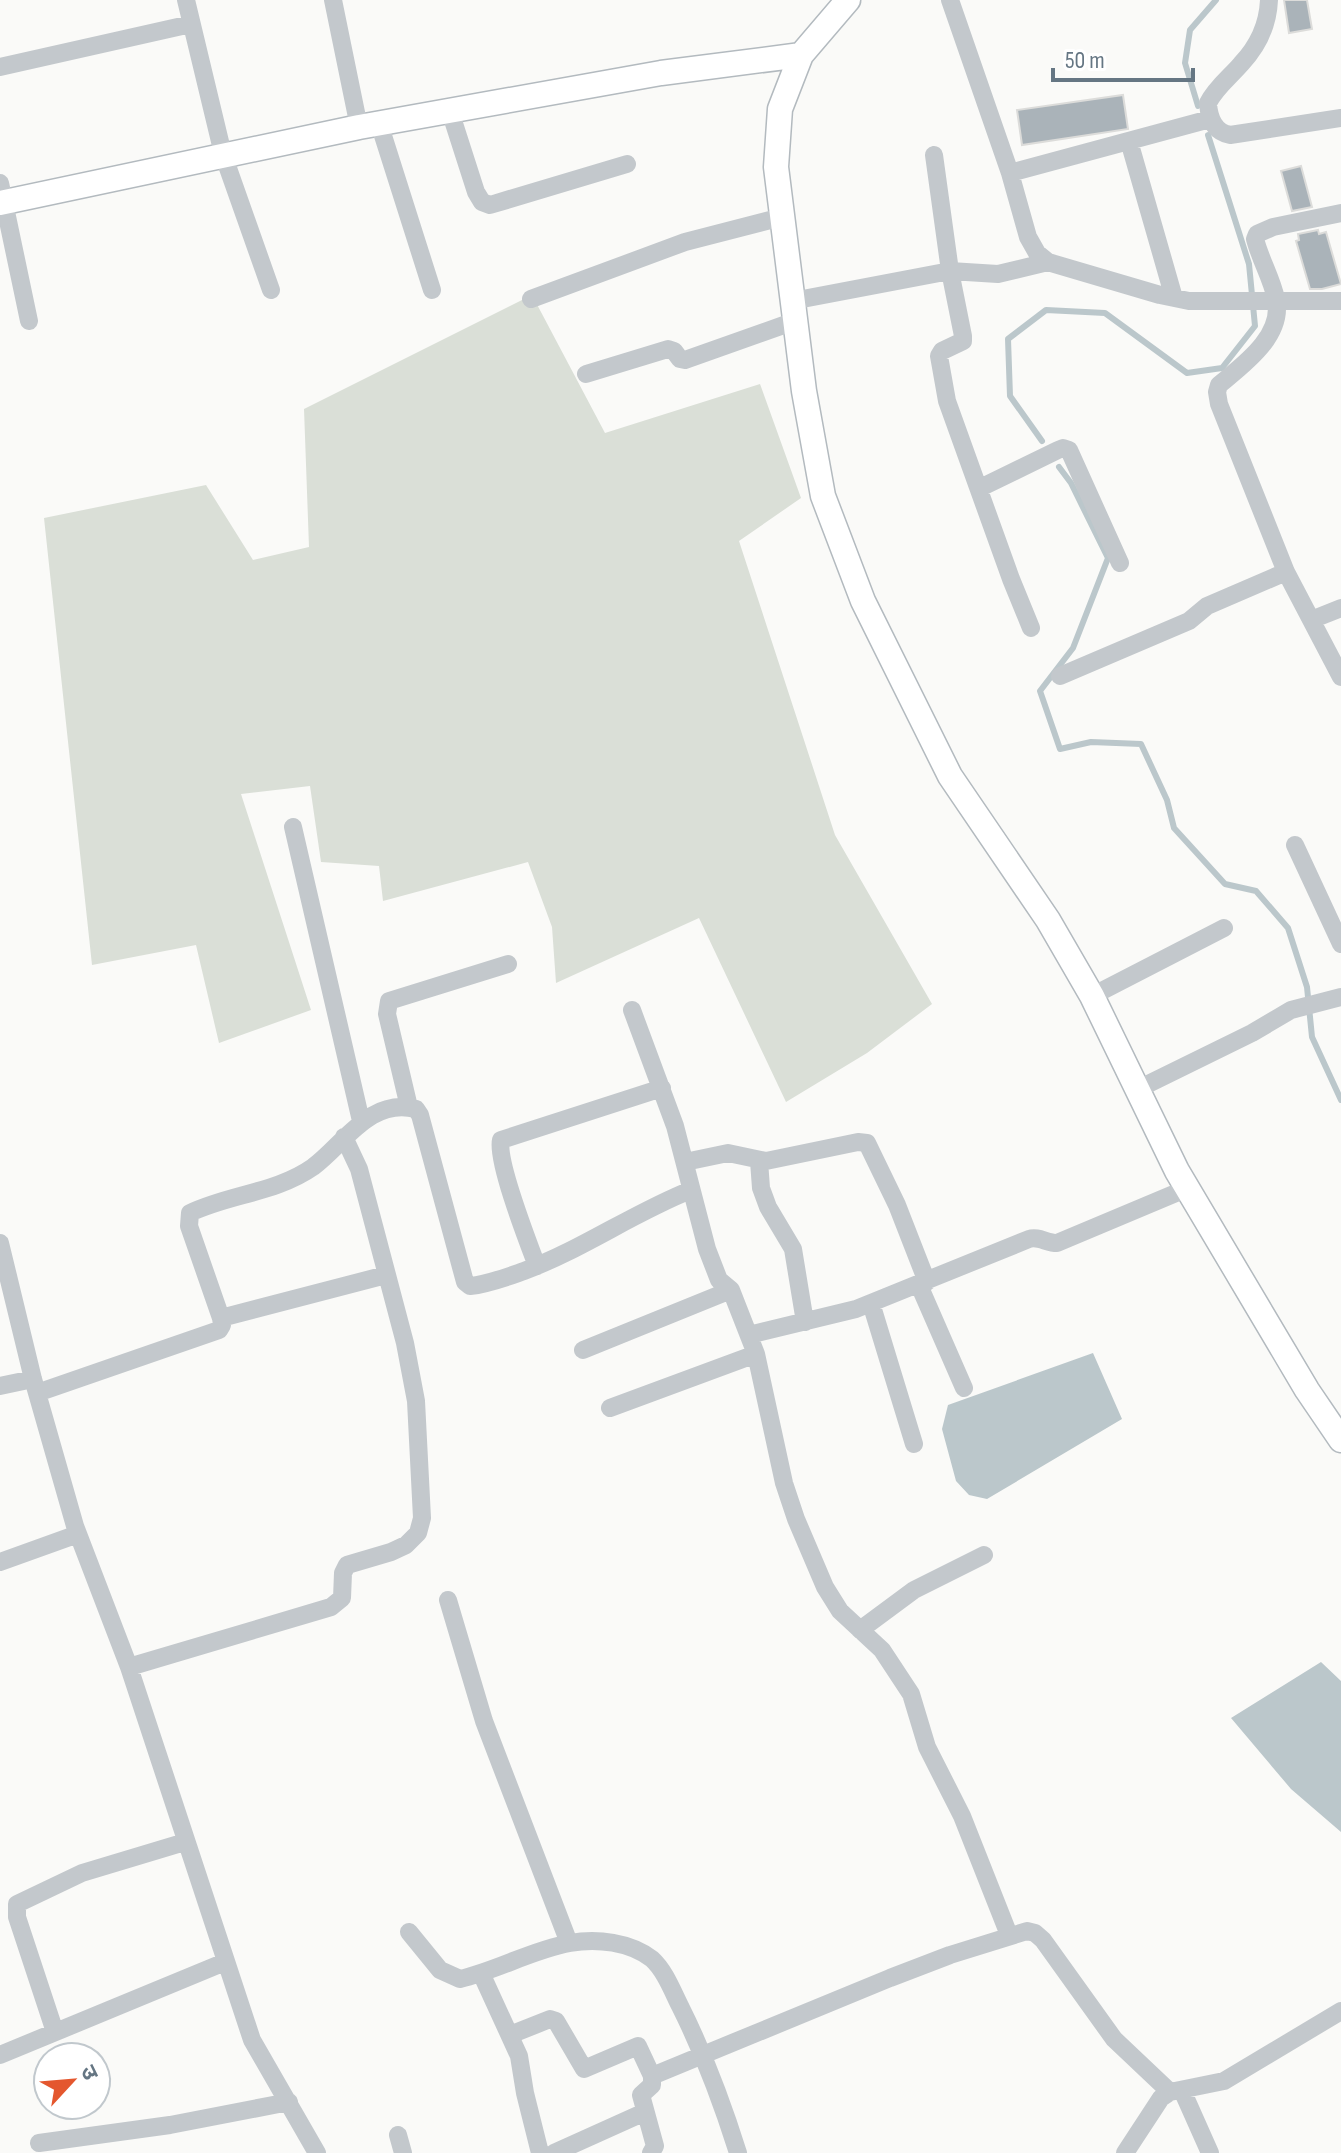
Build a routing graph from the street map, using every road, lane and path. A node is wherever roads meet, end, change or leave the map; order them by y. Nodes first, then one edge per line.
1 (186, 0) edge
2 (333, 0) edge
3 (848, 0) edge
4 (952, 0) edge
5 (1269, 0) edge
6 (191, 24) junction
7 (801, 55) junction
8 (0, 67) edge
9 (450, 111) junction
10 (1341, 118) edge
11 (1210, 119) junction
12 (369, 125) junction
13 (1129, 141) junction
14 (223, 154) junction
15 (934, 155) dead end
16 (627, 164) dead end
17 (1010, 173) junction
18 (1, 196) edge
19 (1341, 213) edge
20 (782, 217) junction
21 (1048, 262) junction
22 (950, 271) junction
23 (271, 290) dead end
24 (432, 290) dead end
25 (1174, 298) junction
26 (531, 299) dead end
27 (1272, 301) junction
28 (1341, 301) edge
29 (794, 311) junction
30 (29, 321) dead end
31 (586, 374) dead end
32 (980, 488) junction
33 (1120, 563) dead end
34 (1286, 572) junction
35 (1341, 608) edge
36 (1311, 620) junction
37 (1031, 628) dead end
38 (1060, 676) dead end
39 (1341, 677) edge
40 (293, 827) dead end
41 (1295, 845) dead end
42 (1224, 928) dead end
43 (1341, 944) edge
44 (508, 964) dead end
45 (1092, 996) junction
46 (1332, 998) edge
47 (632, 1010) dead end
48 (662, 1088) junction
49 (1138, 1089) junction
50 (409, 1107) junction
51 (361, 1121) junction
52 (344, 1137) junction
53 (759, 1161) junction
54 (685, 1162) junction
55 (1188, 1188) junction
56 (691, 1190) junction
57 (0, 1243) edge
58 (537, 1266) junction
59 (386, 1275) junction
60 (923, 1284) junction
61 (731, 1290) junction
62 (871, 1303) junction
63 (221, 1318) junction
64 (805, 1322) junction
65 (749, 1335) junction
66 (583, 1350) dead end
67 (756, 1354) junction
68 (0, 1386) edge
69 (35, 1386) junction
70 (964, 1388) dead end
71 (610, 1408) dead end
72 (1341, 1440) edge
73 (914, 1444) dead end
74 (78, 1534) junction
75 (984, 1555) dead end
76 (0, 1562) edge
77 (448, 1600) dead end
78 (860, 1630) junction
79 (129, 1667) junction
80 (185, 1842) junction
81 (409, 1932) dead end
82 (1009, 1935) junction
83 (569, 1943) junction
84 (225, 1962) junction
85 (481, 1973) junction
86 (1341, 2011) edge
87 (55, 2032) junction
88 (510, 2035) junction
89 (0, 2055) edge
90 (705, 2055) junction
91 (652, 2076) junction
92 (1176, 2091) junction
93 (289, 2102) junction
94 (645, 2112) junction
95 (39, 2143) dead end
96 (317, 2153) edge
97 (540, 2153) edge
98 (554, 2153) edge
99 (651, 2153) edge
100 (738, 2153) edge
101 (1125, 2153) edge
102 (1210, 2153) edge

1 - 6 street
2 - 12 street
3 - 7 street
4 - 17 street
5 - 11 street
6 - 8 street
6 - 14 street
7 - 9 street
7 - 20 street
9 - 12 street
9 - 16 street
10 - 11 street
11 - 13 street
12 - 14 street
12 - 24 street
13 - 17 street
13 - 25 street
14 - 18 street
14 - 23 street
15 - 22 street
17 - 21 street
18 - 30 street
19 - 27 street
20 - 26 street
20 - 29 street
21 - 22 street
21 - 25 street
22 - 29 street
22 - 32 street
25 - 27 street
27 - 28 street
27 - 34 street
29 - 31 street
29 - 45 street
32 - 33 street
32 - 37 street
34 - 36 street
34 - 38 street
35 - 36 street
36 - 39 street
40 - 51 street
41 - 43 street
42 - 45 street
44 - 50 street
45 - 49 street
46 - 49 street
47 - 48 street
48 - 54 street
48 - 58 street
49 - 55 street
50 - 51 street
50 - 58 street
51 - 52 street
52 - 59 street
52 - 63 street
53 - 54 street
53 - 60 street
53 - 64 street
54 - 56 street
55 - 60 street
55 - 72 street
56 - 58 street
56 - 61 street
57 - 69 street
59 - 63 street
59 - 79 street
60 - 62 street
60 - 70 street
61 - 65 street
61 - 66 street
62 - 64 street
62 - 73 street
63 - 69 street
64 - 65 street
65 - 67 street
67 - 71 street
67 - 78 street
68 - 69 street
69 - 74 street
74 - 76 street
74 - 79 street
75 - 78 street
77 - 83 street
78 - 82 street
79 - 80 street
80 - 84 street
80 - 87 street
81 - 85 street
82 - 90 street
82 - 92 street
83 - 85 street
83 - 90 street
84 - 87 street
84 - 93 street
85 - 88 street
86 - 92 street
87 - 89 street
88 - 91 street
88 - 97 street
90 - 91 street
90 - 100 street
91 - 94 street
92 - 101 street
92 - 102 street
93 - 95 street
93 - 96 street
94 - 98 street
94 - 99 street

